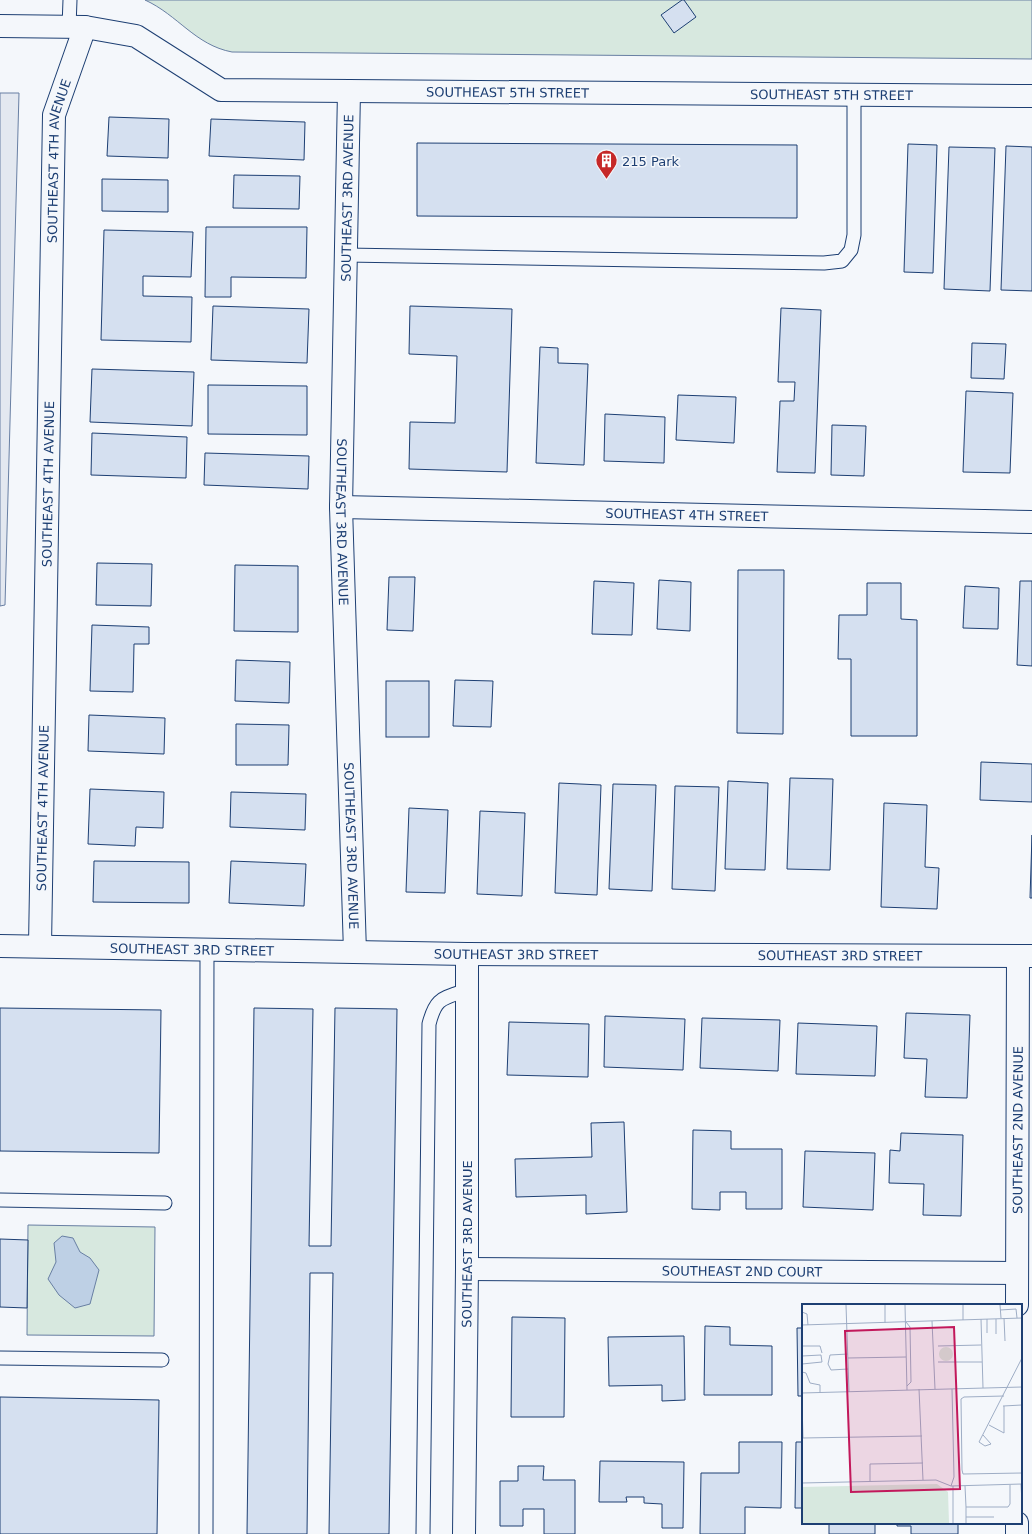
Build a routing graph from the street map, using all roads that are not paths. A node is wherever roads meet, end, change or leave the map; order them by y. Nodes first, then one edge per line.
1 (70, 0) edge
2 (0, 26) edge
3 (77, 27) junction
4 (349, 91) junction
5 (854, 94) junction
6 (1032, 96) edge
7 (346, 255) junction
8 (341, 507) junction
9 (1032, 522) edge
10 (0, 946) edge
11 (40, 946) junction
12 (207, 951) junction
13 (355, 952) junction
14 (467, 954) junction
15 (1025, 956) edge
16 (466, 990) junction
17 (1025, 1166) edge
18 (0, 1200) edge
19 (165, 1203) dead end
20 (467, 1269) junction
21 (1017, 1273) junction
22 (1017, 1304) edge
23 (0, 1358) edge
24 (162, 1360) dead end
25 (206, 1534) edge
26 (423, 1534) edge
27 (464, 1534) edge

1 - 3 lane
2 - 3 street, SOUTHEAST 5TH STREET
3 - 4 street, SOUTHEAST 5TH STREET
3 - 11 street, SOUTHEAST 4TH AVENUE
4 - 5 street, SOUTHEAST 5TH STREET
4 - 7 street, SOUTHEAST 3RD AVENUE
5 - 6 street, SOUTHEAST 5TH STREET
5 - 7 lane
7 - 8 street, SOUTHEAST 3RD AVENUE
8 - 9 street, SOUTHEAST 4TH STREET
8 - 13 street, SOUTHEAST 3RD AVENUE
10 - 11 street, SOUTHEAST 3RD STREET
11 - 12 street, SOUTHEAST 3RD STREET
12 - 13 street, SOUTHEAST 3RD STREET
12 - 25 lane
13 - 14 street, SOUTHEAST 3RD STREET
14 - 15 street, SOUTHEAST 3RD STREET
14 - 16 street, SOUTHEAST 3RD AVENUE
15 - 17 street, SOUTHEAST 2ND AVENUE
16 - 20 street, SOUTHEAST 3RD AVENUE
16 - 26 lane
17 - 21 street, SOUTHEAST 2ND AVENUE
18 - 19 lane
20 - 21 street, SOUTHEAST 2ND COURT
20 - 27 street, SOUTHEAST 3RD AVENUE
21 - 22 street, SOUTHEAST 2ND AVENUE
23 - 24 lane

